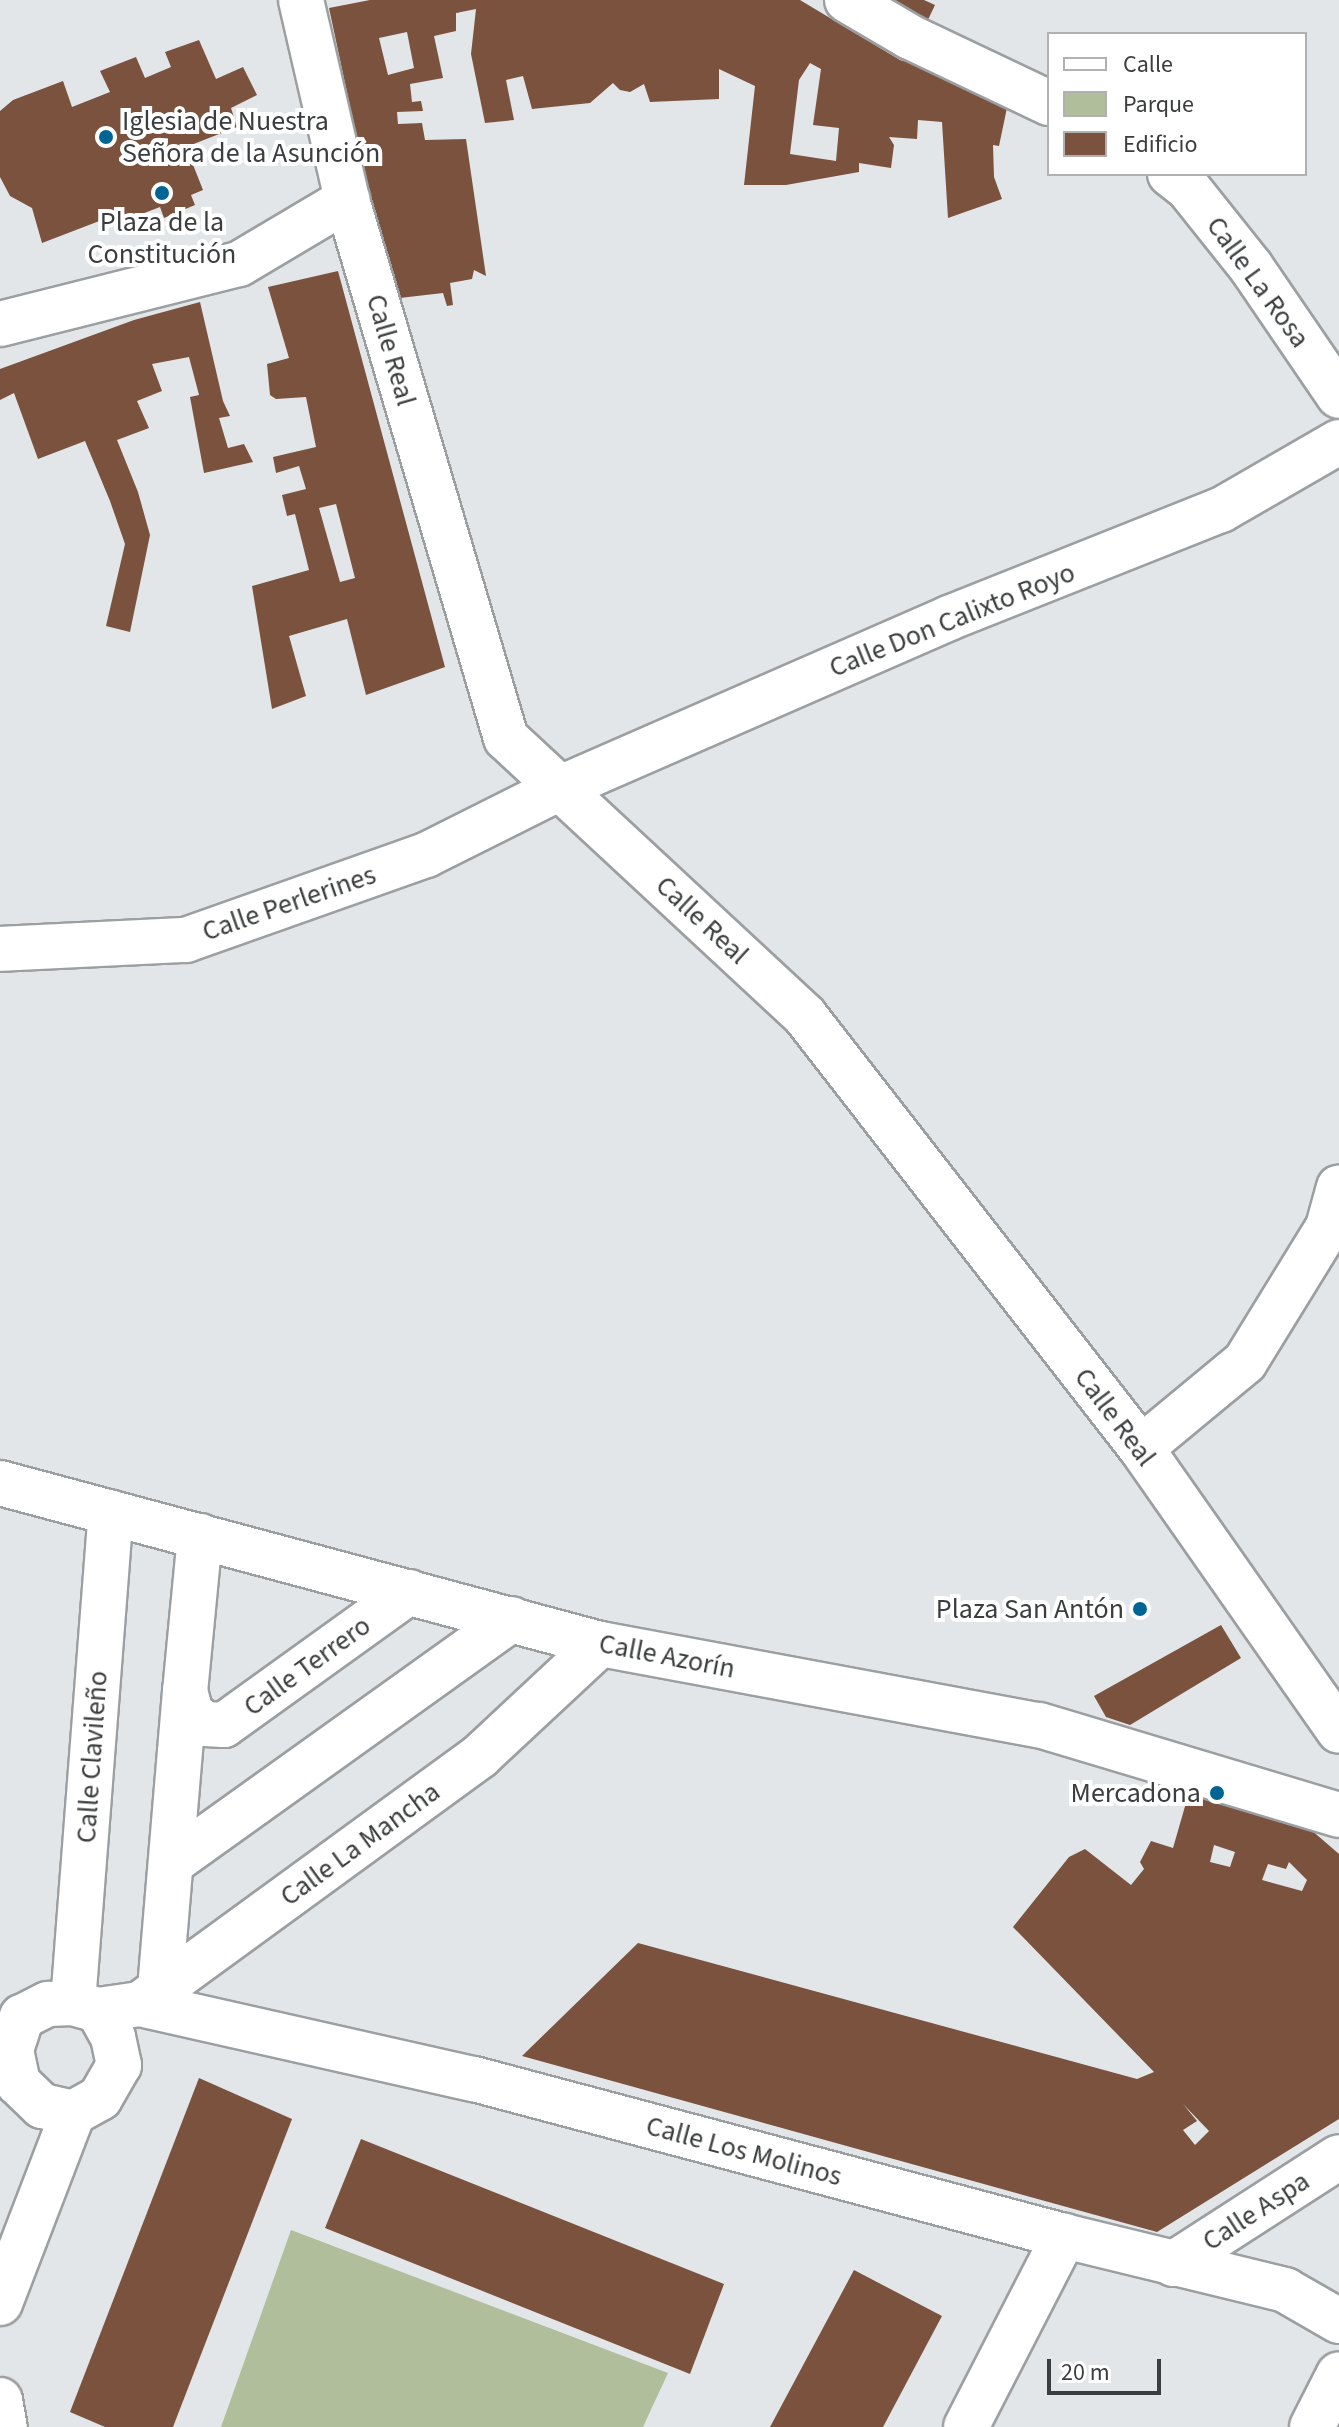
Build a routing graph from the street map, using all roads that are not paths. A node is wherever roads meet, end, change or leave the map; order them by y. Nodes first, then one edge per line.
1 (301, 0) edge
2 (847, 0) edge
3 (1047, 102) edge
4 (1173, 176) edge
5 (347, 200) junction
6 (0, 324) edge
7 (1339, 396) edge
8 (1339, 442) edge
9 (560, 788) junction
10 (0, 949) edge
11 (1339, 1187) edge
12 (1141, 1448) junction
13 (0, 1483) edge
14 (111, 1512) junction
15 (200, 1536) junction
16 (409, 1592) junction
17 (512, 1619) junction
18 (600, 1644) junction
19 (185, 1691) junction
20 (1339, 1731) edge
21 (1338, 1814) edge
22 (171, 1863) junction
23 (150, 1996) junction
24 (0, 2002) edge
25 (73, 2005) junction
26 (73, 2113) junction
27 (1339, 2157) edge
28 (1064, 2236) junction
29 (1173, 2264) junction
30 (0, 2303) edge
31 (1339, 2321) edge
32 (1339, 2374) edge
33 (0, 2400) edge
34 (5, 2427) edge
35 (966, 2427) edge
36 (1312, 2427) edge

1 - 5 street, Calle Real
2 - 3 street
4 - 7 street, Calle La Rosa
5 - 6 street
5 - 9 street, Calle Real
8 - 9 street, Calle Don Calixto Royo
9 - 10 street, Calle Perlerines
9 - 12 street, Calle Real
11 - 12 street
12 - 20 street, Calle Real
13 - 14 street, Calle Azorín
14 - 15 street, Calle Azorín
14 - 25 street, Calle Clavileño
15 - 16 street, Calle Azorín
15 - 19 street
16 - 17 street, Calle Azorín
16 - 19 street, Calle Terrero
17 - 18 street, Calle Azorín
17 - 22 street
18 - 21 street, Calle Azorín
18 - 23 street, Calle La Mancha
19 - 22 street
22 - 23 street
23 - 25 street, Calle La Mancha
23 - 28 street, Calle Los Molinos
24 - 25 street, Calle La Mancha
25 - 26 street
25 - 26 street
26 - 30 street
27 - 29 street, Calle Aspa
28 - 29 street, Calle Los Molinos
28 - 35 street
29 - 31 street, Calle Los Molinos
32 - 36 street
33 - 34 street

